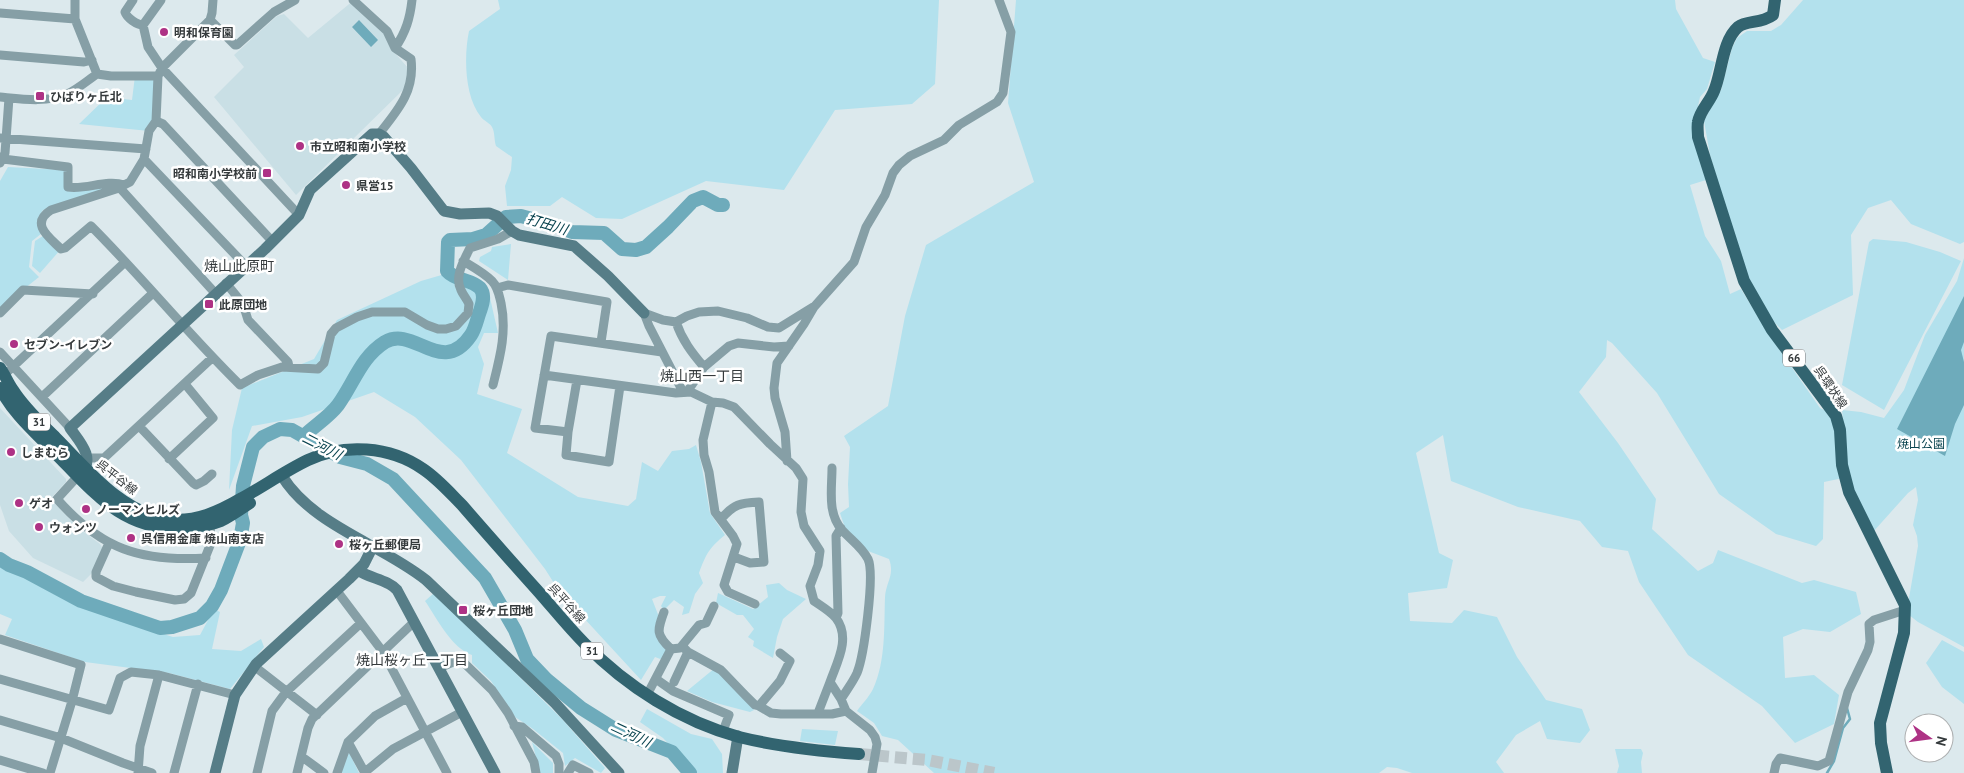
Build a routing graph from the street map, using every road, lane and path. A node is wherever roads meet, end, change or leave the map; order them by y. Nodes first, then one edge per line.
1 (74, 0) edge
2 (133, 0) edge
3 (161, 0) edge
4 (213, 0) edge
5 (295, 0) edge
6 (353, 0) edge
7 (412, 0) edge
8 (998, 0) edge
9 (1776, 0) edge
10 (0, 13) edge
11 (75, 19) junction
12 (210, 20) junction
13 (143, 25) junction
14 (395, 48) junction
15 (0, 55) edge
16 (92, 60) junction
17 (160, 72) junction
18 (97, 74) junction
19 (4, 97) edge
20 (156, 121) junction
21 (379, 134) junction
22 (3, 138) edge
23 (146, 149) junction
24 (144, 159) junction
25 (1, 161) edge
26 (121, 186) junction
27 (299, 215) junction
28 (506, 224) junction
29 (272, 241) junction
30 (463, 262) junction
31 (126, 264) junction
32 (245, 265) junction
33 (226, 283) junction
34 (497, 288) junction
35 (154, 293) junction
36 (215, 293) junction
37 (93, 294) junction
38 (814, 307) junction
39 (0, 313) edge
40 (644, 313) junction
41 (676, 322) junction
42 (182, 325) junction
43 (601, 342) junction
44 (789, 346) junction
45 (0, 352) edge
46 (662, 352) junction
47 (212, 358) junction
48 (289, 366) junction
49 (704, 367) junction
50 (6, 370) edge
51 (544, 376) junction
52 (577, 380) junction
53 (184, 384) junction
54 (493, 385) dead end
55 (620, 386) junction
56 (0, 388) edge
57 (685, 392) junction
58 (42, 397) junction
59 (712, 402) junction
60 (140, 426) junction
61 (70, 428) junction
62 (568, 432) junction
63 (169, 459) junction
64 (787, 461) junction
65 (84, 468) junction
66 (832, 468) dead end
67 (212, 474) dead end
68 (282, 476) junction
69 (217, 518) junction
70 (721, 519) junction
71 (841, 528) junction
72 (109, 543) junction
73 (373, 546) junction
74 (734, 557) junction
75 (206, 558) junction
76 (358, 570) junction
77 (336, 591) junction
78 (755, 604) dead end
79 (714, 606) dead end
80 (1905, 610) junction
81 (664, 612) dead end
82 (836, 618) junction
83 (414, 622) junction
84 (361, 623) junction
85 (0, 639) edge
86 (671, 649) junction
87 (685, 649) junction
88 (383, 652) junction
89 (780, 653) dead end
90 (254, 666) junction
91 (439, 668) junction
92 (159, 675) junction
93 (0, 679) edge
94 (656, 679) junction
95 (674, 682) dead end
96 (830, 682) junction
97 (198, 684) junction
98 (286, 692) junction
99 (235, 695) junction
100 (648, 695) junction
101 (407, 698) junction
102 (841, 699) junction
103 (72, 701) junction
104 (759, 706) junction
105 (846, 711) junction
106 (462, 712) junction
107 (818, 713) junction
108 (317, 714) junction
109 (0, 720) edge
110 (514, 726) junction
111 (723, 731) junction
112 (425, 732) junction
113 (738, 736) junction
114 (61, 738) junction
115 (348, 742) junction
116 (859, 754) tunnel mouth
117 (301, 758) junction
118 (0, 760) edge
119 (139, 771) edge
120 (444, 772) edge
121 (43, 773) edge
122 (50, 773) edge
123 (152, 773) edge
124 (174, 773) edge
125 (215, 773) edge
126 (257, 773) edge
127 (297, 773) edge
128 (324, 773) edge
129 (337, 773) edge
130 (365, 773) edge
131 (495, 773) edge
132 (536, 773) edge
133 (559, 773) edge
134 (568, 773) edge
135 (589, 773) edge
136 (619, 773) edge
137 (732, 773) edge
138 (872, 773) edge
139 (1774, 773) edge
140 (1887, 773) edge

1 - 11 street
2 - 13 street
3 - 13 street
4 - 12 street
5 - 12 street
6 - 14 street
7 - 14 street
8 - 38 street
9 - 80 main road, 呉環状線 / 66
10 - 11 street
11 - 16 street
12 - 17 street
13 - 17 street
14 - 21 street
15 - 16 street
16 - 18 street
17 - 18 street
17 - 20 street
17 - 27 street
18 - 19 street
19 - 22 street
20 - 23 street
20 - 29 street
21 - 27 street
21 - 28 street
22 - 23 street
22 - 25 street
23 - 24 street
24 - 26 street
24 - 32 street
25 - 26 street
26 - 31 street
26 - 36 street
27 - 29 street
28 - 30 street
28 - 40 street
29 - 32 street
30 - 34 street
30 - 48 street
31 - 35 street
31 - 37 street
32 - 33 street
33 - 36 street
33 - 48 street
34 - 43 street
34 - 54 street
35 - 42 street
35 - 58 street
36 - 42 street
37 - 39 street
37 - 50 street
38 - 41 street
38 - 44 street
40 - 41 street
40 - 46 street
41 - 49 street
42 - 47 street
42 - 61 street
43 - 46 street
43 - 51 street
44 - 49 street
44 - 64 street
45 - 50 street
46 - 57 street
47 - 48 street
47 - 53 street
49 - 57 street
50 - 58 street
50 - 65 main road, 呉平谷線 / 31
51 - 52 street
51 - 62 street
52 - 55 street
52 - 62 street
53 - 60 street
53 - 63 street
55 - 57 street
55 - 62 street
56 - 65 main road, 呉平谷線 / 31
57 - 59 street
58 - 61 street
59 - 64 street
59 - 70 street
60 - 63 street
60 - 65 street
61 - 65 street
63 - 67 street
64 - 82 street
65 - 69 main road, 呉平谷線 / 31
65 - 69 main road, 呉平谷線 / 31
65 - 72 street
66 - 71 street
68 - 69 main road, 呉平谷線 / 31
68 - 73 street
68 - 100 main road, 呉平谷線 / 31
69 - 75 street
70 - 74 street
70 - 74 street
71 - 82 street
71 - 102 street
72 - 75 street
72 - 75 street
73 - 76 street
73 - 136 street
74 - 78 street
76 - 77 street
76 - 83 street
77 - 84 street
77 - 90 street
79 - 87 street
80 - 139 street
80 - 140 main road, 呉環状線 / 66
81 - 86 street
82 - 96 street
83 - 88 street
83 - 91 street
84 - 88 street
84 - 98 street
85 - 103 street
86 - 87 street
86 - 94 street
87 - 95 street
87 - 104 street
88 - 101 street
88 - 108 street
89 - 104 street
90 - 98 street
90 - 99 street
91 - 106 street
91 - 110 street
92 - 97 street
92 - 103 street
92 - 119 street
93 - 103 street
94 - 100 street
94 - 111 street
96 - 102 street
96 - 107 street
97 - 99 street
97 - 124 street
98 - 108 street
98 - 126 street
99 - 125 street
100 - 111 main road, 呉平谷線 / 31
101 - 112 street
101 - 115 street
102 - 105 street
103 - 114 street
104 - 107 street
105 - 107 street
105 - 138 street
106 - 112 street
106 - 131 street
108 - 117 street
109 - 114 street
110 - 132 street
110 - 133 street
111 - 113 main road, 呉平谷線 / 31
112 - 120 street
112 - 130 street
113 - 116 main road, 呉平谷線 / 31
113 - 137 street
114 - 119 street
114 - 122 street
115 - 129 street
115 - 130 street
117 - 127 street
117 - 128 street
118 - 121 street
119 - 123 street
134 - 135 street

